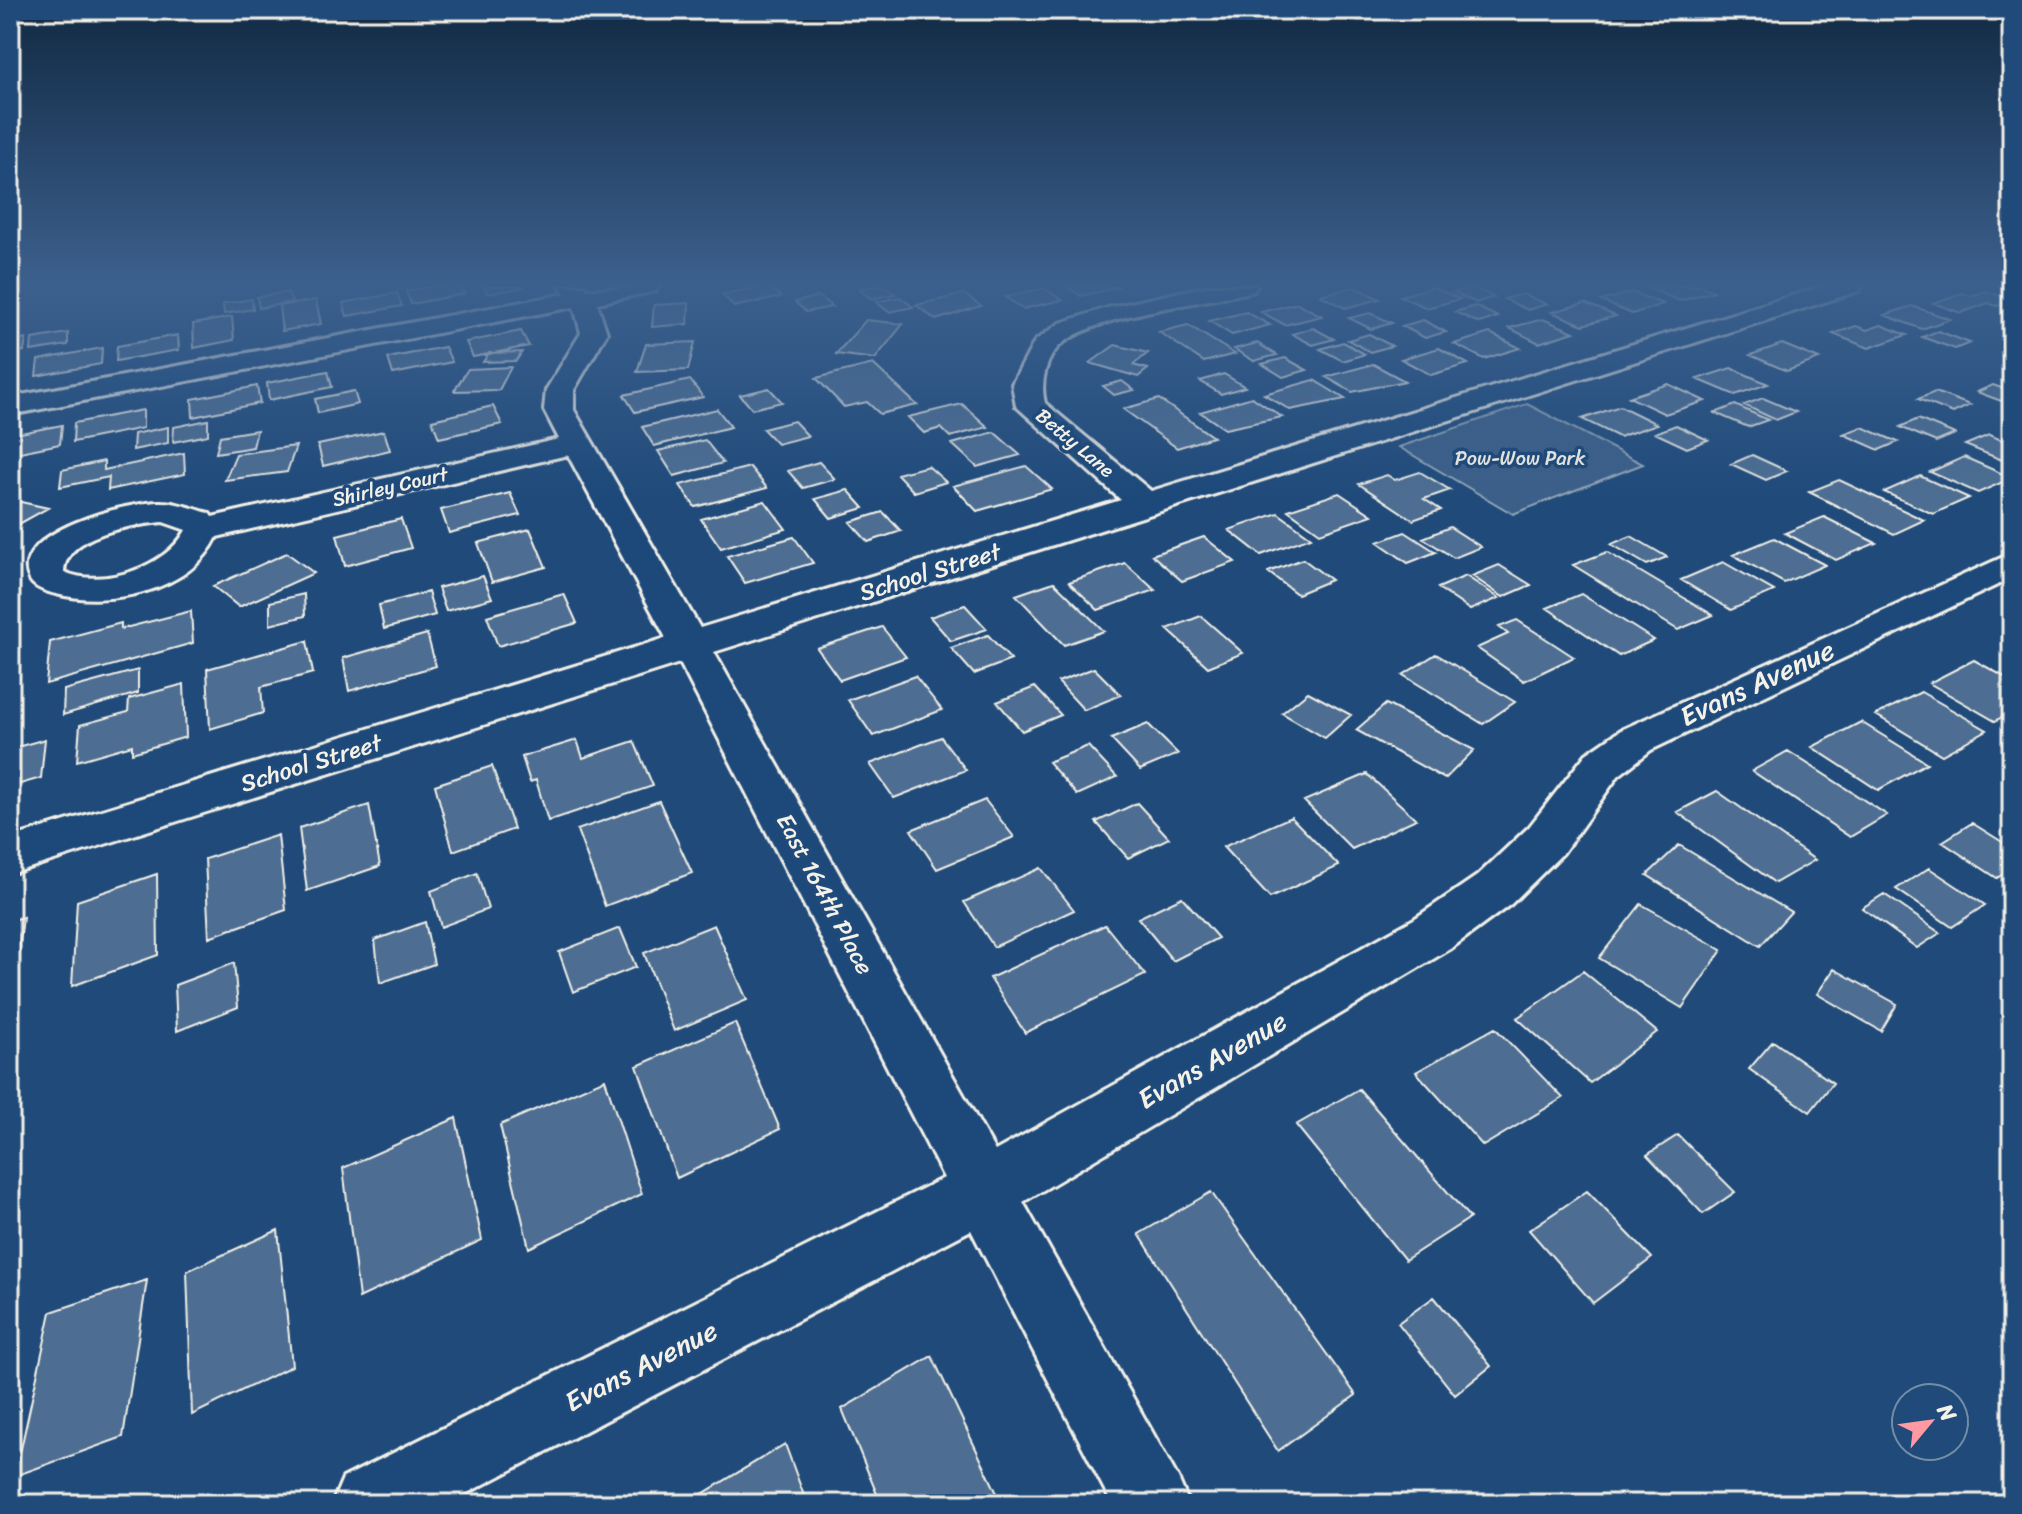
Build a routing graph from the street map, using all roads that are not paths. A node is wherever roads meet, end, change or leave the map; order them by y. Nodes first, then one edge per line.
1 (255, 357) edge
2 (580, 357) edge
3 (1039, 357) edge
4 (1622, 357) edge
5 (10, 406) edge
6 (577, 444) junction
7 (1146, 504) junction
8 (203, 530) dead end
9 (2000, 582) edge
10 (691, 647) junction
11 (10, 856) edge
12 (985, 1190) junction
13 (369, 1504) edge
14 (1152, 1504) edge

1 - 5 street
2 - 6 street, East 164th Place
3 - 7 street, Betty Lane
4 - 7 street, School Street
6 - 8 street, Shirley Court
6 - 10 street, East 164th Place
7 - 10 street, School Street
9 - 12 street, Evans Avenue
10 - 11 street, School Street
10 - 12 street, East 164th Place
12 - 13 street, Evans Avenue
12 - 14 street, East 164th Place

